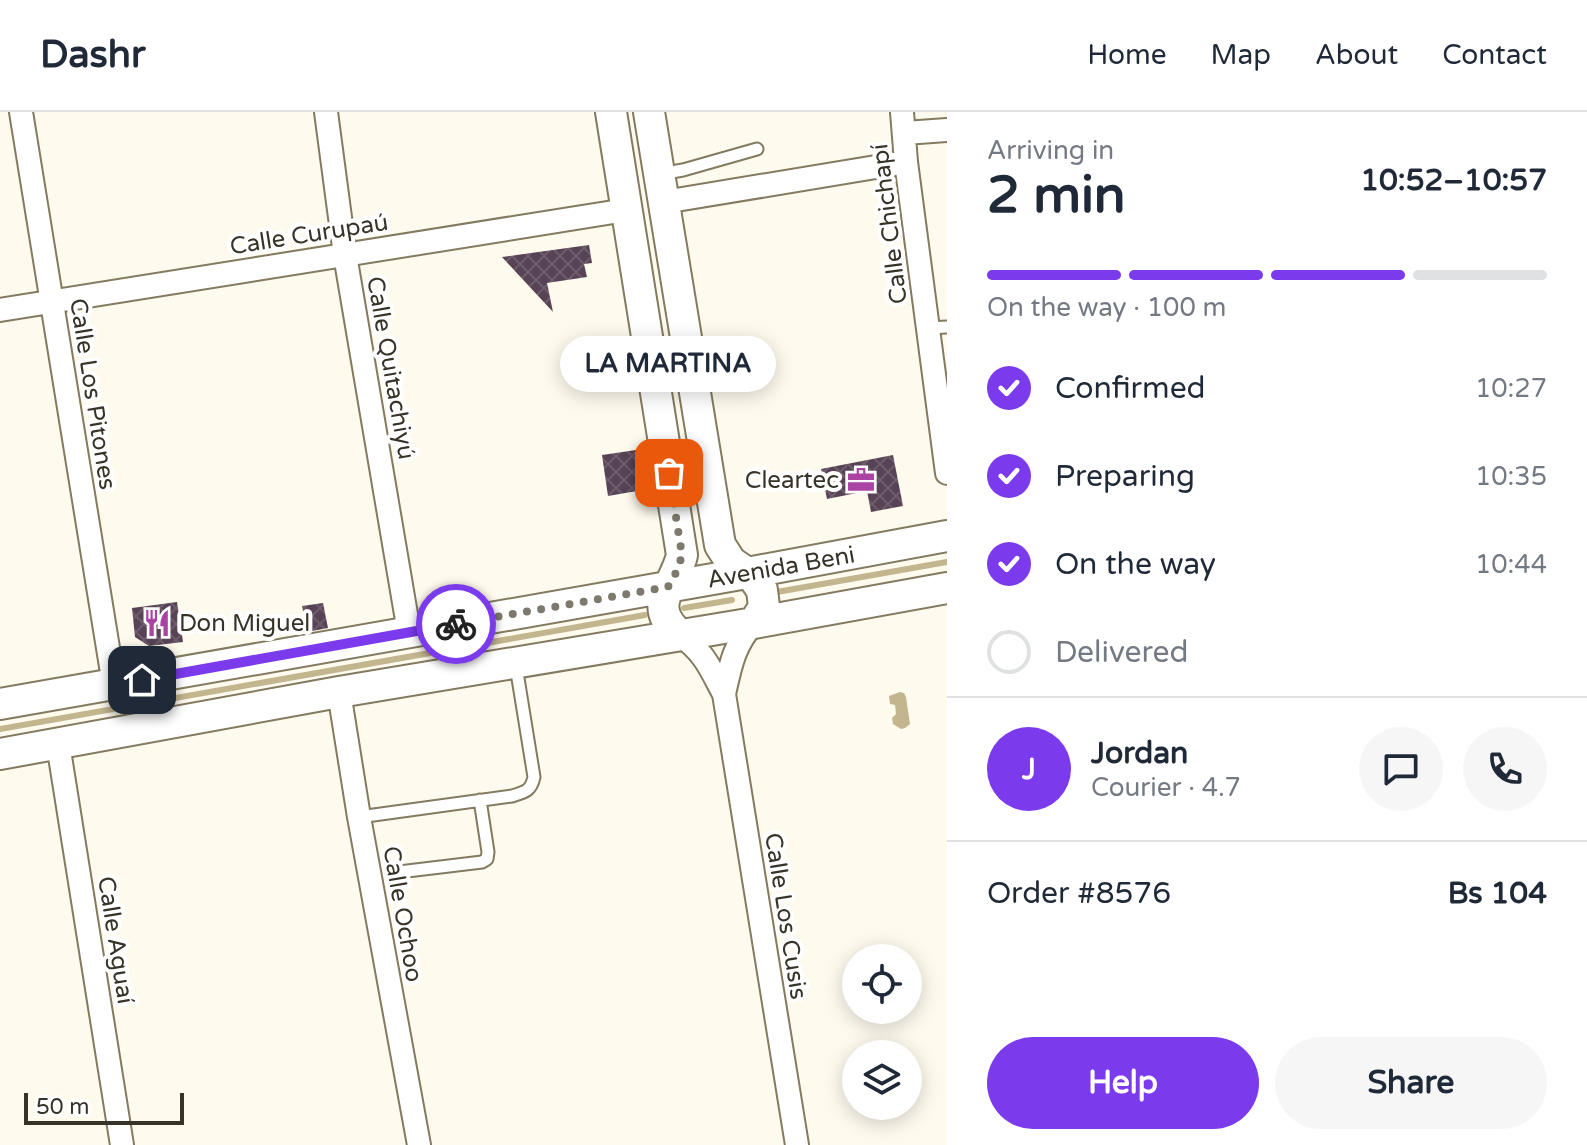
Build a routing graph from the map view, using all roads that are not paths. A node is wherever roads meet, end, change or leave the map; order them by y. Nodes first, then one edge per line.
1 (21, 112) edge
2 (326, 112) edge
3 (650, 119) edge
4 (612, 122) edge
5 (904, 122) edge
6 (947, 130) edge
7 (757, 149) dead end
8 (906, 162) junction
9 (662, 188) junction
10 (626, 210) junction
11 (345, 255) junction
12 (51, 302) junction
13 (0, 310) edge
14 (937, 328) edge
15 (947, 473) edge
16 (716, 524) junction
17 (679, 531) junction
18 (947, 536) edge
19 (747, 573) junction
20 (668, 587) junction
21 (947, 588) edge
22 (754, 623) junction
23 (409, 632) junction
24 (680, 635) junction
25 (516, 663) junction
26 (114, 685) junction
27 (339, 692) junction
28 (724, 694) junction
29 (0, 704) edge
30 (58, 744) junction
31 (0, 754) edge
32 (480, 800) junction
33 (359, 817) junction
34 (399, 872) dead end
35 (122, 1145) edge
36 (419, 1145) edge
37 (797, 1145) edge

1 - 12 street, Calle Los Pitones
2 - 11 street, Calle Quitachiyú
3 - 4 street
3 - 9 street
4 - 10 street
5 - 6 street
5 - 8 street, Calle Chichapí
7 - 9 lane
8 - 9 street
8 - 14 street, Calle Chichapí
9 - 16 street
10 - 11 street, Calle Curupaú
10 - 17 street
11 - 12 street, Calle Curupaú
11 - 23 street, Calle Quitachiyú
12 - 13 street, Calle Curupaú
12 - 26 street, Calle Los Pitones
14 - 15 street, Calle Chichapí
16 - 17 street
16 - 19 street
17 - 20 street
18 - 19 street, Avenida Beni
19 - 20 street, Avenida Beni
19 - 22 street
20 - 23 street, Avenida Beni
20 - 24 street
21 - 22 street, Avenida Beni
22 - 24 street, Avenida Beni
22 - 28 street, Calle Los Cusis
23 - 26 street, Avenida Beni
24 - 25 street, Avenida Beni
24 - 28 street, Calle Los Cusis
25 - 27 street, Avenida Beni
25 - 32 lane
26 - 29 street, Avenida Beni
27 - 30 street, Avenida Beni
27 - 33 street, Calle Ochoo
28 - 37 street, Calle Los Cusis
30 - 31 street, Avenida Beni
30 - 35 street, Calle Aguaí
32 - 33 lane
32 - 34 lane
33 - 36 street, Calle Ochoo

